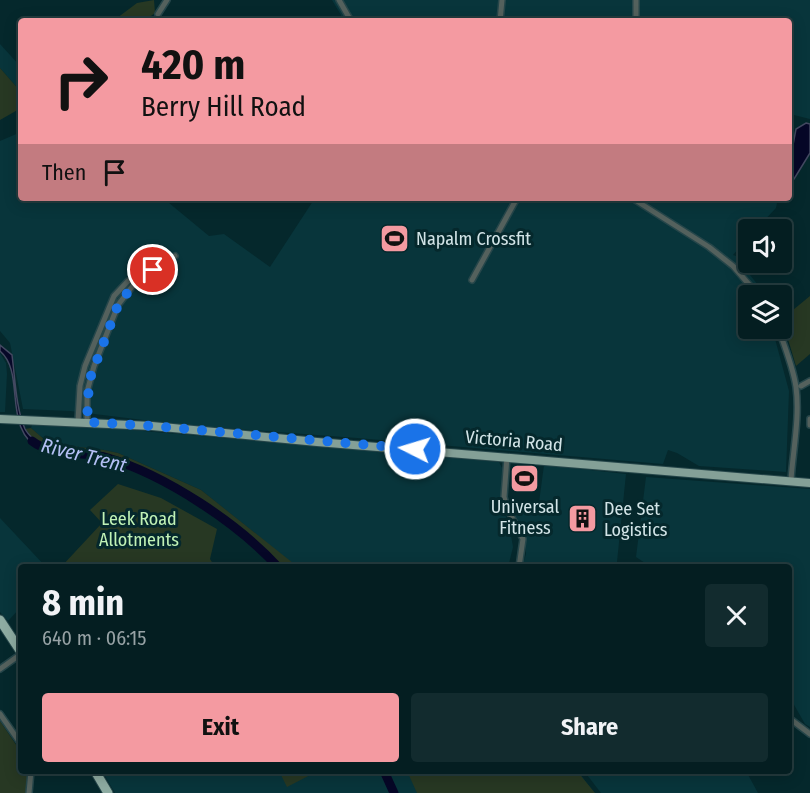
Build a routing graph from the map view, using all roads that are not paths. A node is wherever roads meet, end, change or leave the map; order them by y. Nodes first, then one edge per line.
1 (167, 0) edge
2 (339, 0) edge
3 (502, 0) edge
4 (636, 0) edge
5 (158, 14) dead end
6 (349, 18) edge
7 (500, 18) edge
8 (636, 18) edge
9 (515, 201) edge
10 (638, 201) edge
11 (175, 256) dead end
12 (472, 280) dead end
13 (749, 285) edge
14 (782, 339) edge
15 (810, 381) edge
16 (801, 386) dead end
17 (0, 419) edge
18 (810, 419) edge
19 (82, 422) junction
20 (810, 424) edge
21 (507, 457) junction
22 (791, 480) junction
23 (810, 483) edge
24 (519, 564) edge
25 (0, 620) edge
26 (18, 648) edge
27 (18, 655) edge
28 (0, 669) edge
29 (0, 714) edge
30 (792, 720) edge
31 (810, 734) edge
32 (18, 740) edge
33 (31, 774) edge
34 (97, 774) edge
35 (29, 793) edge
36 (108, 793) edge

1 - 5 street
2 - 6 street
3 - 7 street
4 - 8 street
9 - 12 street
10 - 13 street
11 - 19 street
14 - 22 street
15 - 16 street
17 - 19 main road, Victoria Road
18 - 20 street
19 - 21 main road, Victoria Road
21 - 22 main road, Victoria Road
21 - 24 street
22 - 23 main road, Victoria Road
25 - 26 highway
27 - 28 street
29 - 32 street
30 - 31 street
33 - 35 street
34 - 36 highway

